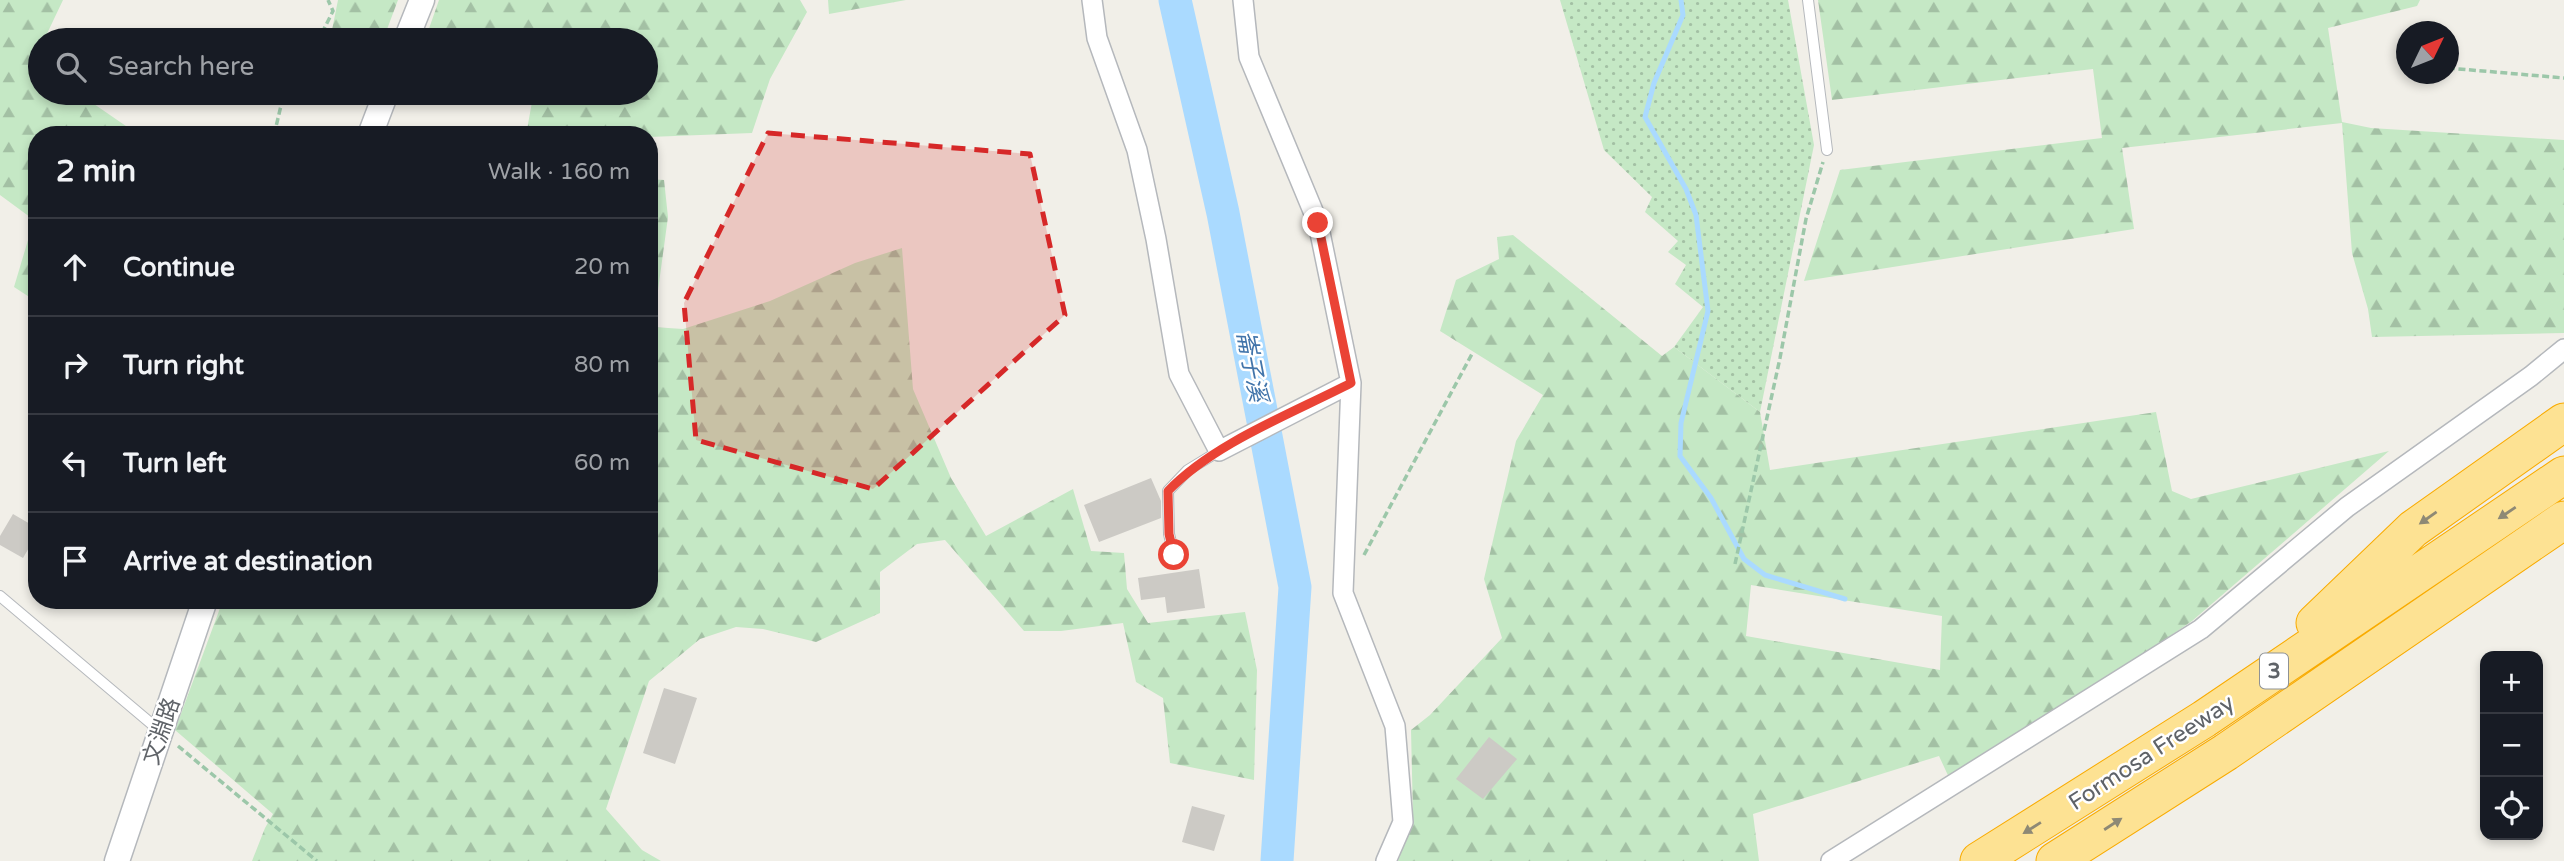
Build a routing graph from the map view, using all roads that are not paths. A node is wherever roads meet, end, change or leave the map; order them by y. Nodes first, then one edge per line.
1 (422, 0) edge
2 (1092, 0) edge
3 (1243, 0) edge
4 (1808, 0) edge
5 (411, 28) edge
6 (381, 105) edge
7 (373, 126) edge
8 (1827, 150) road end
9 (2564, 349) edge
10 (1351, 383) junction
11 (2564, 422) edge
12 (1219, 451) junction
13 (2564, 475) edge
14 (2564, 520) edge
15 (2564, 550) edge
16 (1174, 555) dead end
17 (0, 596) edge
18 (202, 609) edge
19 (2239, 695) junction
20 (2264, 724) junction
21 (160, 731) junction
22 (117, 861) edge
23 (1386, 861) edge
24 (1831, 861) edge
25 (1979, 861) edge
26 (2055, 861) edge

1 - 5 street
2 - 12 street
3 - 10 street
4 - 8 lane
6 - 7 street
9 - 24 street
10 - 12 street
10 - 23 street
11 -> 19 highway
12 - 16 lane
13 -> 19 highway, Formosa Freeway / 3
14 - 20 highway, Formosa Freeway / 3
15 - 20 highway
17 - 21 lane
18 - 21 street, 文淵路
19 -> 25 highway, Formosa Freeway / 3
26 -> 20 highway, Formosa Freeway / 3
21 - 22 street, 文淵路

